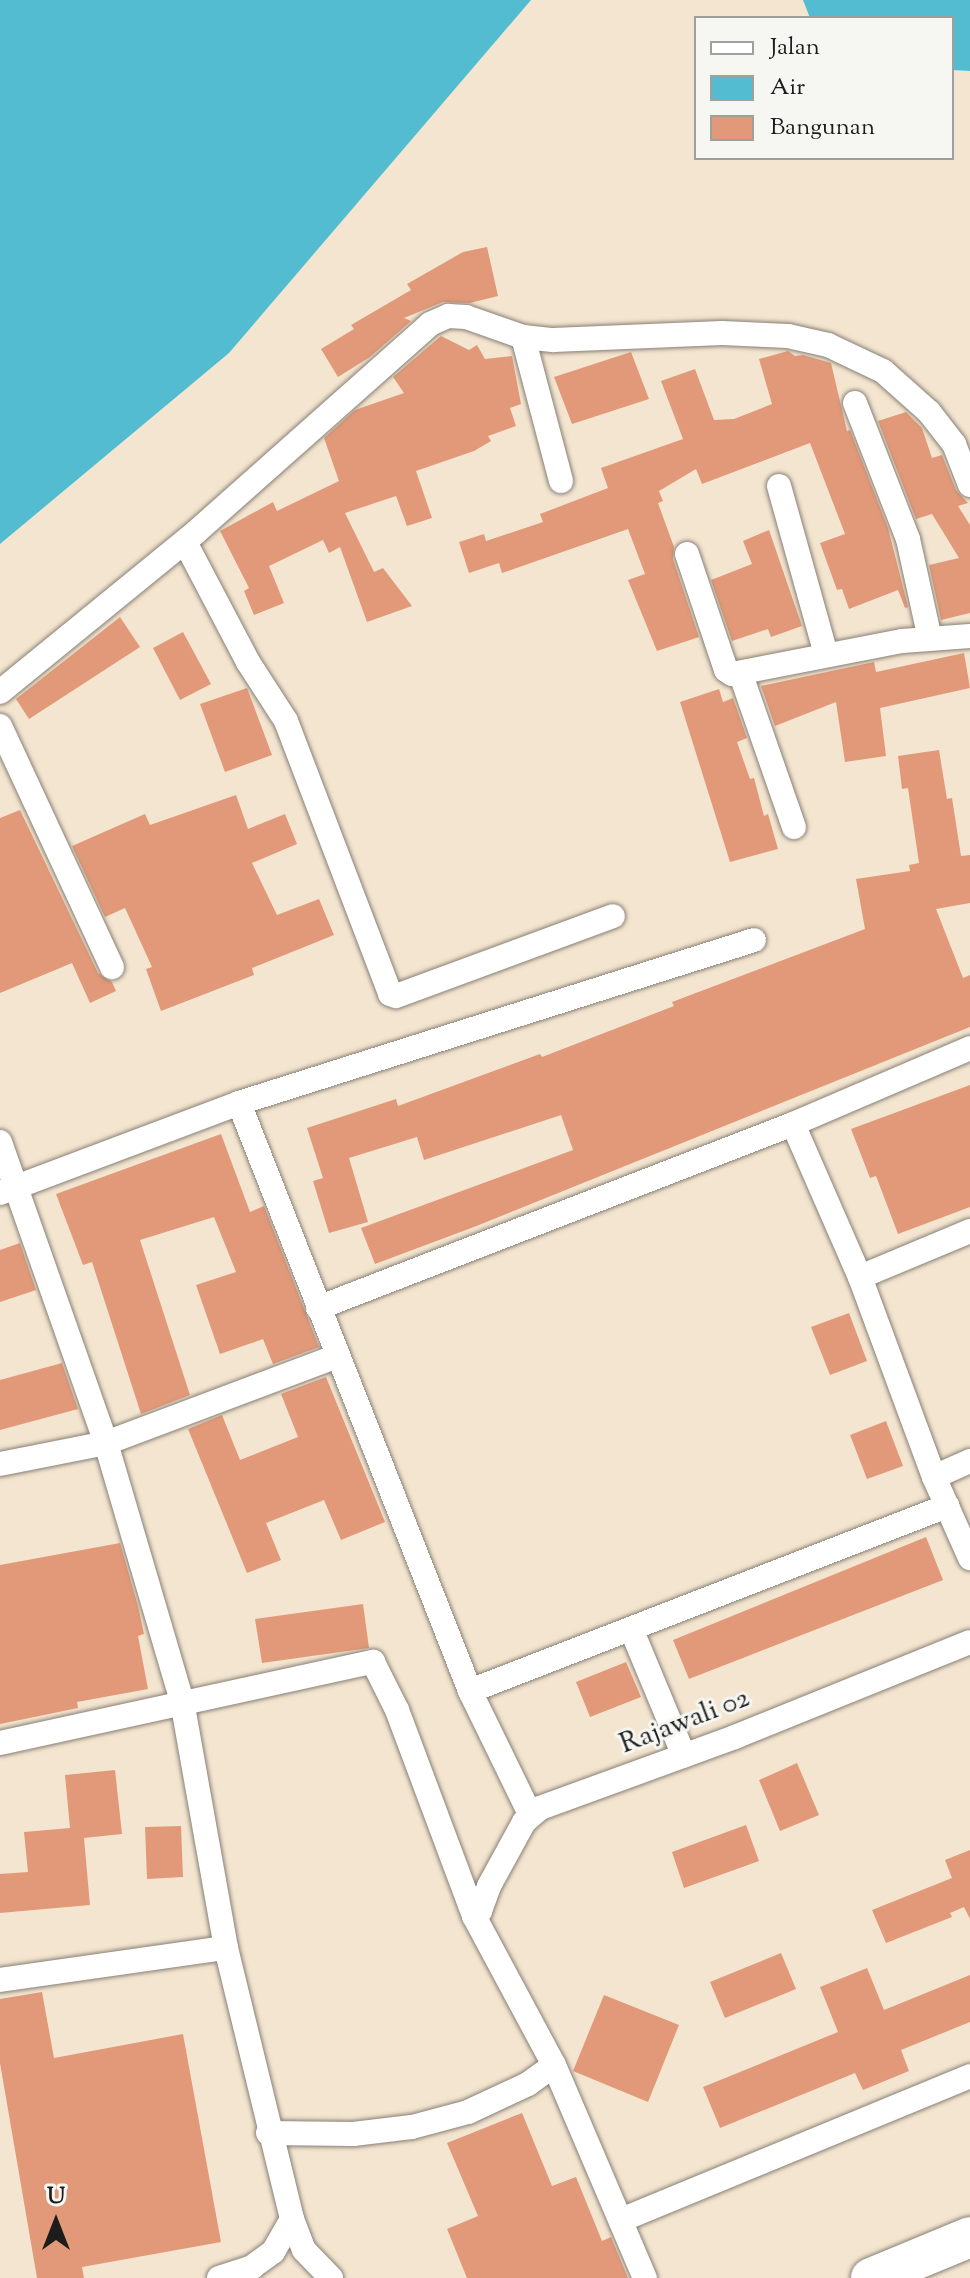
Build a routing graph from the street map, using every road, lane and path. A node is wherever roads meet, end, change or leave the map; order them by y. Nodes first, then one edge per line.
1 (523, 337) junction
2 (855, 403) dead end
3 (561, 481) dead end
4 (970, 485) edge
5 (779, 486) dead end
6 (185, 542) junction
7 (687, 554) dead end
8 (970, 636) edge
9 (930, 639) junction
10 (826, 654) junction
11 (741, 675) junction
12 (0, 692) edge
13 (0, 726) edge
14 (794, 827) dead end
15 (613, 916) dead end
16 (754, 940) dead end
17 (112, 967) dead end
18 (970, 1048) edge
19 (239, 1103) junction
20 (793, 1124) junction
21 (0, 1142) edge
22 (8, 1189) edge
23 (970, 1231) edge
24 (860, 1277) junction
25 (318, 1308) junction
26 (338, 1356) junction
27 (106, 1443) junction
28 (970, 1461) edge
29 (0, 1464) edge
30 (934, 1477) junction
31 (947, 1506) junction
32 (970, 1558) edge
33 (632, 1631) junction
34 (970, 1642) edge
35 (470, 1691) junction
36 (182, 1701) junction
37 (0, 1743) edge
38 (684, 1756) junction
39 (530, 1814) junction
40 (474, 1916) junction
41 (226, 1948) junction
42 (0, 1980) edge
43 (554, 2065) junction
44 (970, 2076) edge
45 (268, 2133) junction
46 (292, 2219) junction
47 (621, 2220) junction
48 (970, 2237) edge
49 (219, 2278) edge
50 (331, 2278) edge
51 (645, 2278) edge
52 (871, 2278) edge

1 - 3 street
1 - 4 street
1 - 6 street
2 - 9 street
5 - 10 street
6 - 12 street
6 - 15 street
7 - 11 street
8 - 9 street
9 - 10 street
10 - 11 street
11 - 14 street
13 - 17 street
16 - 19 street
18 - 20 street
19 - 22 street
19 - 25 street
20 - 24 street
20 - 25 street
21 - 22 street
22 - 27 street
23 - 24 street
24 - 30 street
25 - 26 street
26 - 27 street
26 - 35 street
27 - 29 street
27 - 36 street
28 - 30 street
30 - 31 street
31 - 32 street
31 - 33 street
33 - 35 street
33 - 38 street
34 - 38 street, Rajawali 02
35 - 39 street
36 - 37 street
36 - 40 street
36 - 41 street
38 - 39 street, Rajawali 02
39 - 40 street
40 - 43 street
41 - 42 street
41 - 45 street
43 - 45 street
43 - 47 street
44 - 47 street
45 - 46 street
46 - 49 street
46 - 50 street
47 - 51 street
48 - 52 highway

